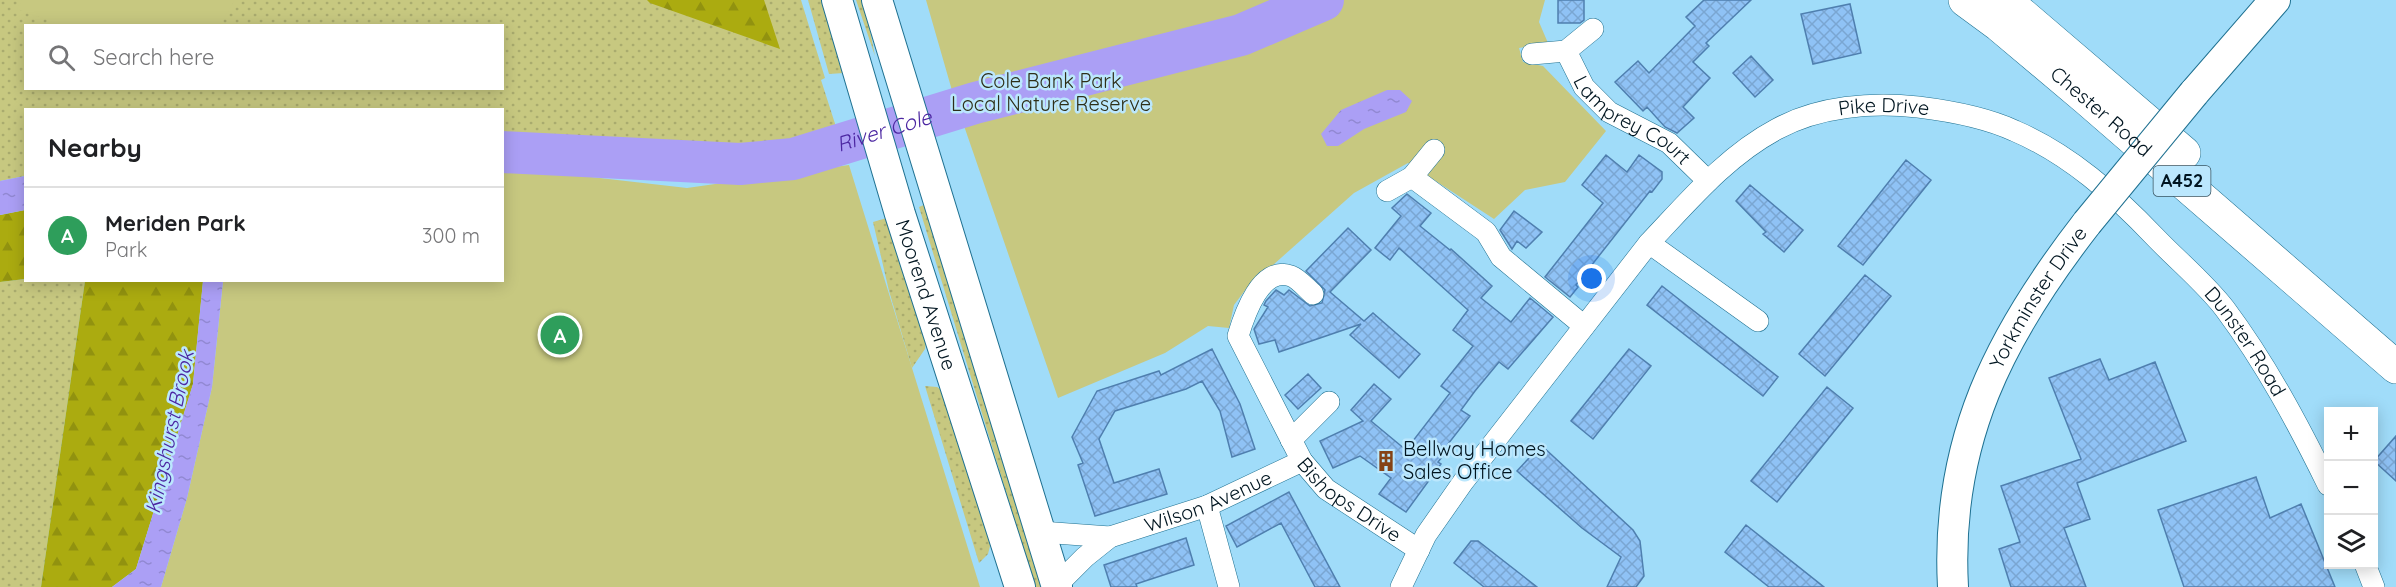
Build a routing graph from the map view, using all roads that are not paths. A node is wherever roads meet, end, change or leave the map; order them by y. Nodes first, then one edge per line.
1 (837, 0) edge
2 (877, 0) edge
3 (1965, 0) edge
4 (2005, 0) edge
5 (2275, 0) edge
6 (1593, 29) dead end
7 (1566, 51) junction
8 (1532, 54) dead end
9 (1434, 150) dead end
10 (1412, 177) junction
11 (1708, 181) junction
12 (1387, 191) dead end
13 (2136, 217) joint
14 (1648, 243) junction
15 (1312, 294) dead end
16 (1758, 321) dead end
17 (1584, 326) junction
18 (2396, 343) edge
19 (2396, 367) edge
20 (1329, 402) dead end
21 (1291, 440) junction
22 (1302, 461) junction
23 (2324, 477) edge
24 (1207, 506) junction
25 (1041, 532) junction
26 (1110, 537) junction
27 (1419, 550) junction
28 (2367, 569) edge
29 (1057, 586) edge
30 (1020, 587) edge
31 (1229, 587) edge
32 (1401, 587) edge
33 (1953, 587) edge
34 (2374, 587) edge

1 - 30 street, Moorend Avenue
2 - 25 street, Moorend Avenue
3 - 19 highway, Chester Road / A452
4 - 18 highway, Chester Road / A452
5 - 33 street, Yorkminster Drive, bridge
6 - 7 street, Lamprey Court
7 - 8 street, Lamprey Court
7 - 11 street, Lamprey Court
9 - 10 street
10 - 12 street
10 - 17 street
11 - 13 street, Pike Drive
11 - 14 street, Pike Drive
13 - 23 street, Dunster Road
14 - 16 street
14 - 17 street, Pike Drive
15 - 21 street, Bishops Drive
17 - 27 street, Pike Drive
20 - 21 street, Bishops Drive
21 - 22 street, Bishops Drive
22 - 24 street, Wilson Avenue
22 - 27 street, Bishops Drive
24 - 26 street, Wilson Avenue
24 - 31 street
25 - 26 street, Wilson Avenue
25 - 29 street, Moorend Avenue
26 - 29 street, Wilson Avenue
27 - 32 street, Pike Drive
28 - 34 street

